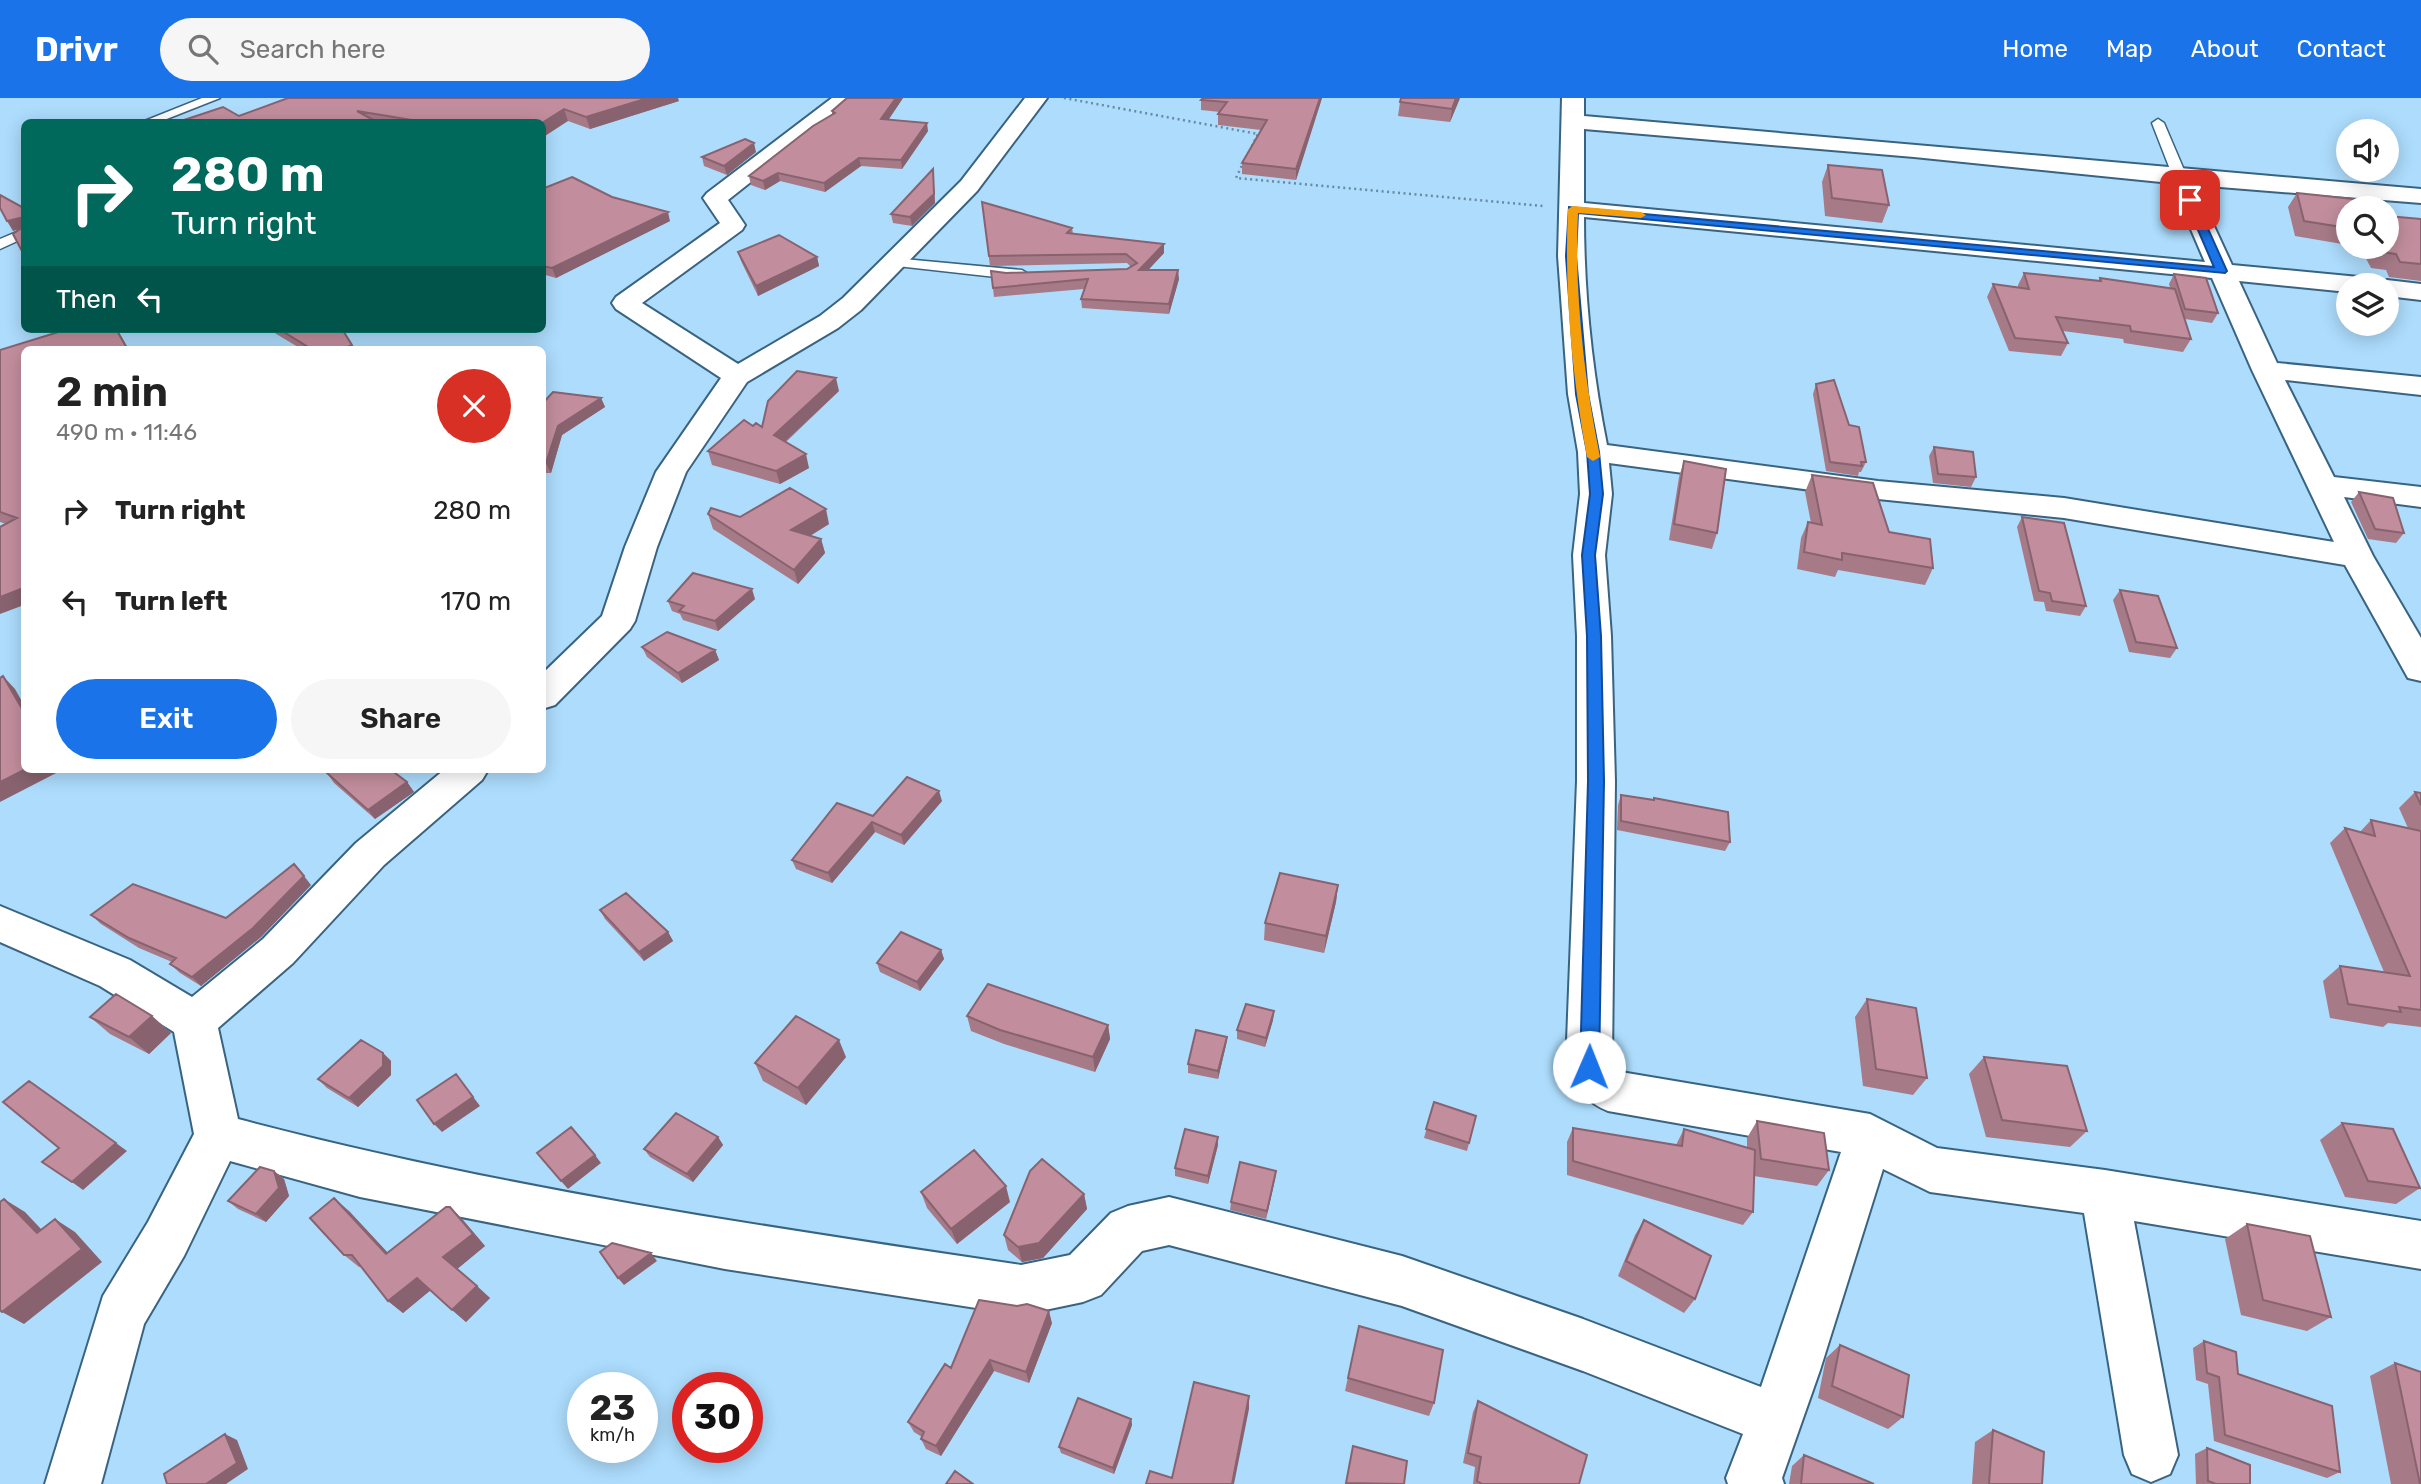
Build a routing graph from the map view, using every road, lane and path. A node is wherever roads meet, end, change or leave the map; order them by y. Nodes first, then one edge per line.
1 (214, 98) edge
2 (846, 98) edge
3 (1036, 98) edge
4 (1063, 98) edge
5 (1573, 110) edge
6 (156, 119) edge
7 (2158, 123) dead end
8 (2180, 177) junction
9 (2421, 196) edge
10 (1573, 209) junction
11 (21, 234) edge
12 (0, 245) edge
13 (893, 262) junction
14 (2221, 271) junction
15 (1034, 274) edge
16 (2336, 283) edge
17 (2399, 289) edge
18 (2421, 292) edge
19 (2266, 370) junction
20 (737, 376) junction
21 (2421, 386) edge
22 (1593, 452) junction
23 (2324, 485) junction
24 (2421, 496) edge
25 (2357, 556) junction
26 (2405, 613) edge
27 (2421, 668) edge
28 (546, 692) edge
29 (465, 773) edge
30 (0, 923) edge
31 (194, 1021) junction
32 (218, 1136) junction
33 (1870, 1136) junction
34 (2105, 1193) junction
35 (2421, 1245) edge
36 (1776, 1420) junction
37 (2151, 1455) dead end
38 (73, 1484) edge
39 (1756, 1484) edge

1 - 6 lane
2 - 20 street
3 - 13 street
4 - 10 path
5 - 8 street
5 - 10 street
7 - 8 lane
8 - 9 street
8 - 14 street
10 - 14 street
10 - 22 street
11 - 12 lane
13 - 15 lane
13 - 20 street
14 - 16 street
14 - 19 street
17 - 18 street
19 - 21 street
19 - 23 street
20 - 28 street
22 - 25 street
22 - 33 street
23 - 24 street
23 - 25 street
25 - 26 street
26 - 27 street
29 - 31 street
30 - 31 street
31 - 32 street
32 - 36 street
32 - 38 street
33 - 34 street
33 - 36 street
34 - 35 street
34 - 37 street
36 - 39 street

